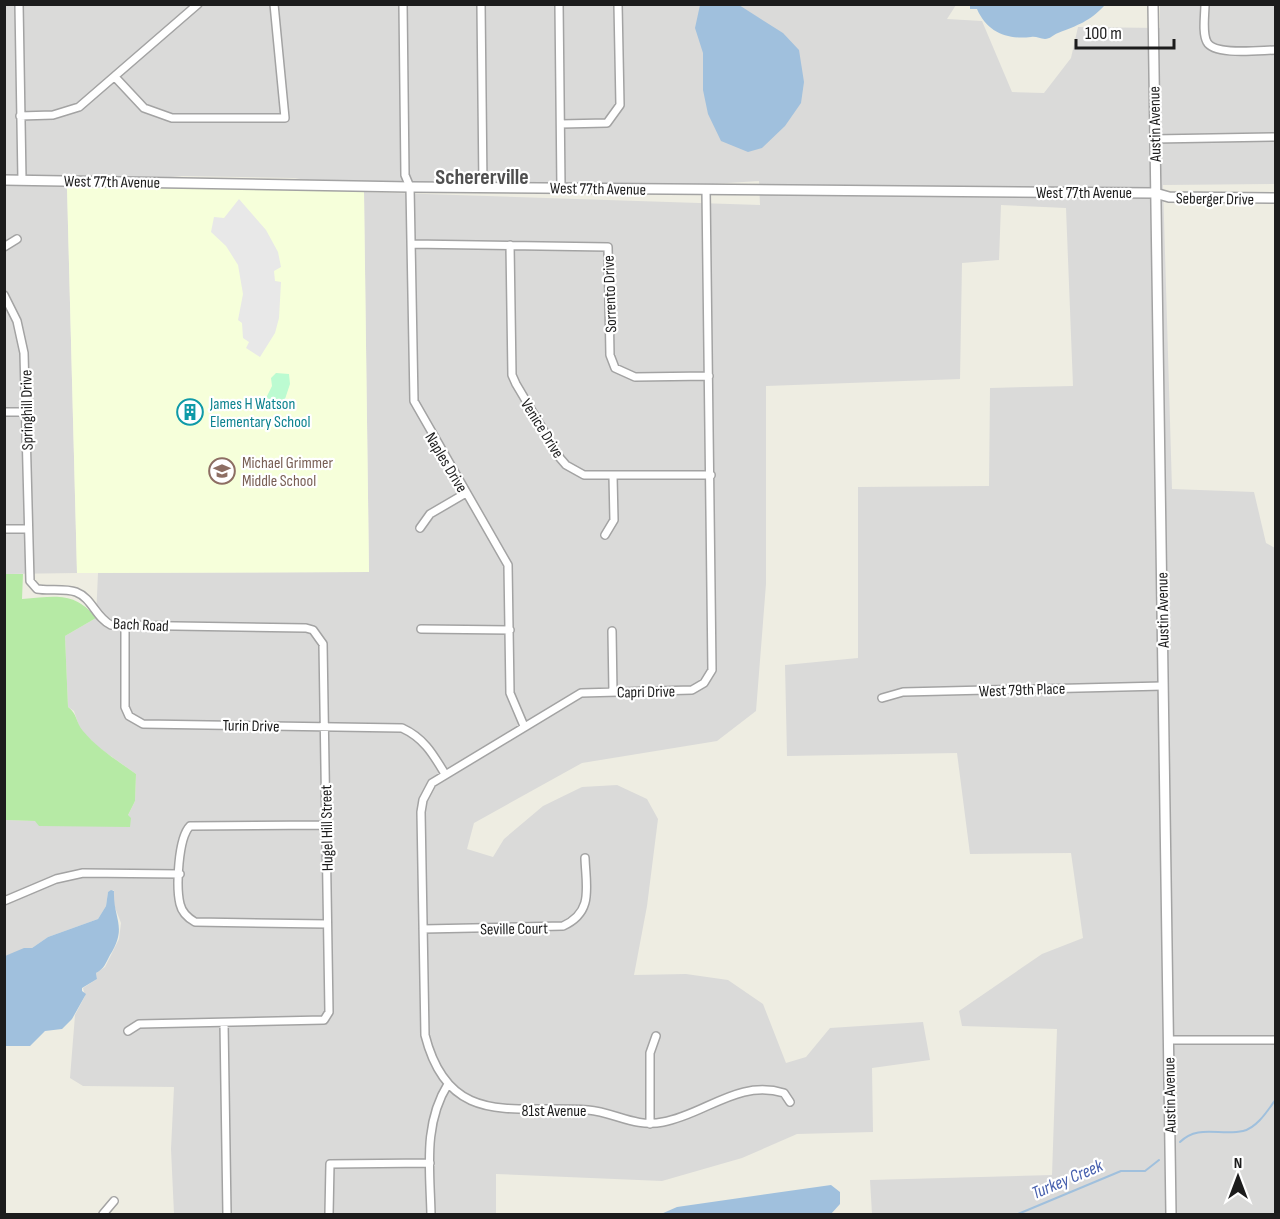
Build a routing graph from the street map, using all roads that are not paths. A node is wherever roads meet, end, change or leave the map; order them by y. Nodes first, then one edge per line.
1 (19, 4) edge
2 (198, 4) edge
3 (274, 4) edge
4 (403, 4) edge
5 (481, 4) edge
6 (560, 4) edge
7 (618, 4) edge
8 (1153, 4) edge
9 (1205, 4) edge
10 (1275, 50) edge
11 (115, 77) junction
12 (20, 116) junction
13 (561, 124) junction
14 (1275, 137) edge
15 (1154, 138) junction
16 (4, 180) edge
17 (22, 180) junction
18 (410, 187) junction
19 (483, 187) junction
20 (561, 188) junction
21 (706, 190) junction
22 (1155, 193) junction
23 (1275, 198) edge
24 (17, 239) dead end
25 (411, 244) junction
26 (510, 245) junction
27 (4, 247) edge
28 (4, 295) edge
29 (709, 376) junction
30 (4, 412) edge
31 (26, 412) junction
32 (711, 475) junction
33 (613, 476) junction
34 (466, 493) junction
35 (420, 528) dead end
36 (4, 529) edge
37 (28, 529) junction
38 (605, 535) dead end
39 (125, 626) junction
40 (421, 629) dead end
41 (510, 630) junction
42 (612, 631) dead end
43 (319, 636) joint
44 (1163, 686) junction
45 (613, 692) junction
46 (882, 698) dead end
47 (325, 726) junction
48 (524, 726) junction
49 (446, 774) junction
50 (326, 825) junction
51 (585, 858) dead end
52 (180, 874) junction
53 (4, 901) edge
54 (327, 924) junction
55 (423, 929) junction
56 (224, 1023) junction
57 (128, 1031) dead end
58 (656, 1036) dead end
59 (1168, 1040) junction
60 (1275, 1040) edge
61 (433, 1059) joint
62 (448, 1084) junction
63 (790, 1102) dead end
64 (650, 1124) junction
65 (430, 1163) junction
66 (114, 1201) dead end
67 (103, 1215) edge
68 (227, 1215) edge
69 (329, 1215) edge
70 (431, 1215) edge
71 (1171, 1215) edge

1 - 12 street
2 - 11 street
3 - 11 street
4 - 18 street, Naples Drive
5 - 19 street
6 - 13 street
7 - 13 street
8 - 15 street, Austin Avenue
9 - 10 street
11 - 12 street
12 - 17 street
13 - 20 street
14 - 15 street
15 - 22 street, Austin Avenue
16 - 17 street, West 77th Avenue
17 - 18 street, West 77th Avenue
18 - 19 street, West 77th Avenue
18 - 25 street, Naples Drive
19 - 20 street, West 77th Avenue
20 - 21 street, West 77th Avenue
21 - 22 street, West 77th Avenue
21 - 29 street, Capri Drive
22 - 23 street, Seberger Drive
22 - 44 street, Austin Avenue
24 - 27 street
25 - 26 street, Sorrento Drive
25 - 34 street, Naples Drive
26 - 29 street, Sorrento Drive
26 - 33 street, Venice Drive
28 - 31 street, Springhill Drive
29 - 32 street, Capri Drive
30 - 31 street
31 - 37 street, Springhill Drive
32 - 33 street, Venice Drive
32 - 45 street, Capri Drive
33 - 38 street
34 - 35 street
34 - 41 street, Naples Drive
36 - 37 street
37 - 39 street, Bach Road
39 - 43 street, Bach Road
39 - 47 street, Turin Drive
40 - 41 street
41 - 48 street, Naples Drive
42 - 45 street
43 - 47 street, Hugel Hill Street
44 - 46 street, West 79th Place
44 - 59 street, Austin Avenue
45 - 48 street, Capri Drive
47 - 49 street, Turin Drive
47 - 50 street, Hugel Hill Street
48 - 49 street, Capri Drive
49 - 55 street, Capri Drive
50 - 52 street
50 - 54 street, Hugel Hill Street
51 - 55 street, Seville Court
52 - 53 street
52 - 54 street
54 - 56 street, Hugel Hill Street
55 - 61 street, Capri Drive
56 - 57 street
56 - 68 street
58 - 64 street
59 - 60 street
59 - 71 street, Austin Avenue
61 - 62 street, 81st Avenue
62 - 64 street, 81st Avenue
62 - 65 street
63 - 64 street, 81st Avenue
65 - 69 street
65 - 70 street
66 - 67 street

